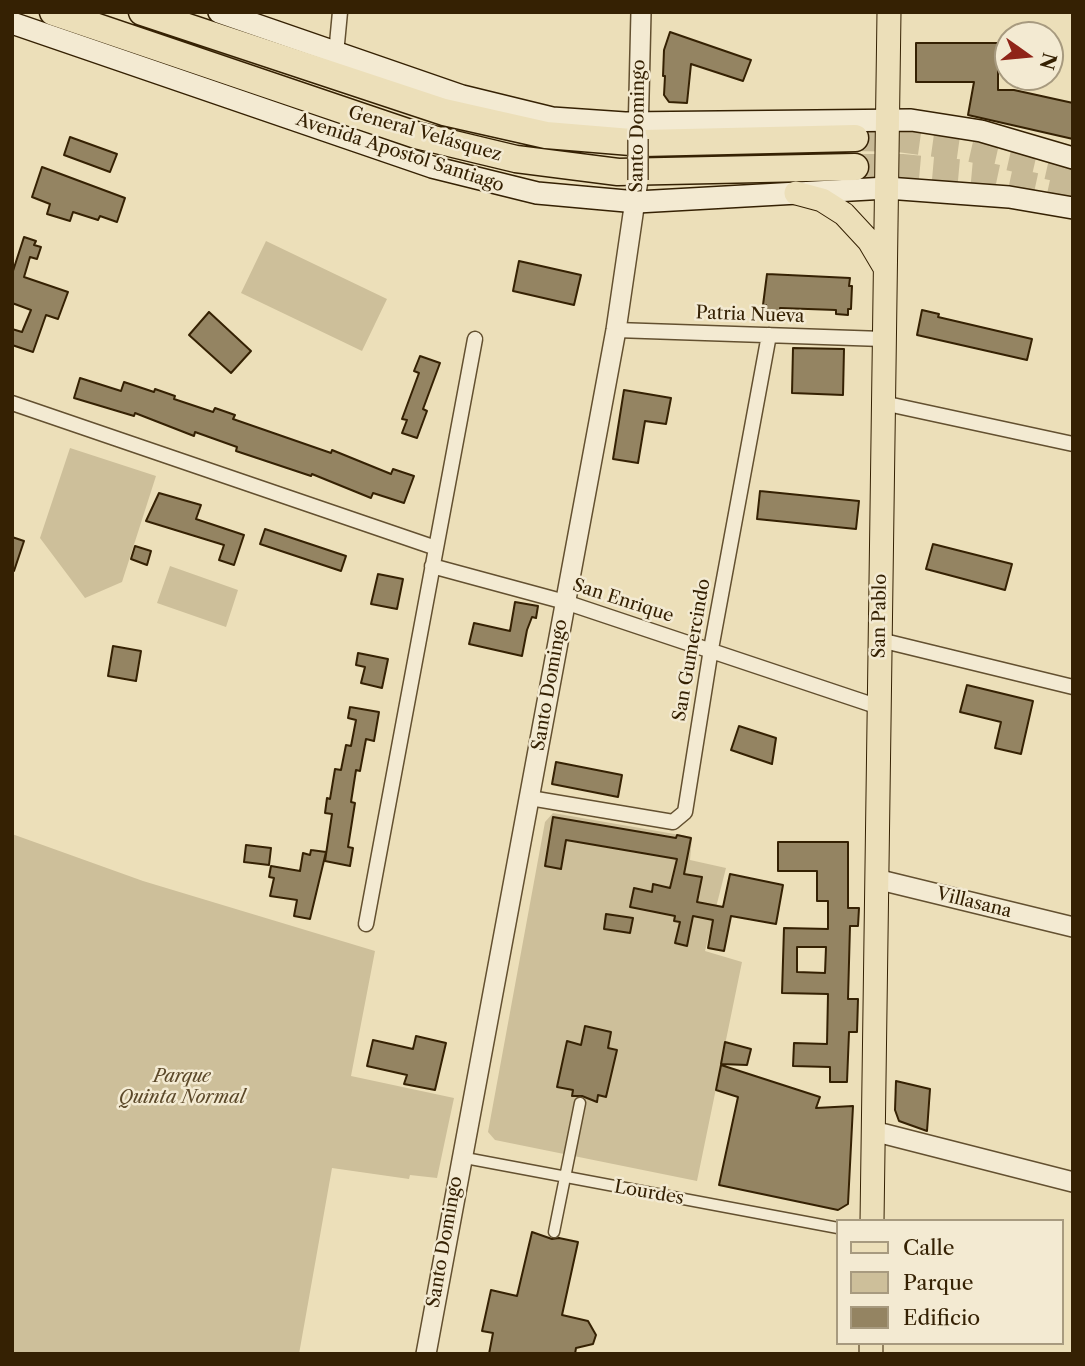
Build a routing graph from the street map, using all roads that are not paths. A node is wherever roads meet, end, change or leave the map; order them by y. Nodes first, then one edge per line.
1 (53, 12) edge
2 (142, 12) edge
3 (219, 12) edge
4 (340, 12) edge
5 (641, 12) edge
6 (889, 12) edge
7 (12, 23) edge
8 (336, 54) junction
9 (886, 119) junction
10 (638, 131) junction
11 (855, 138) tunnel mouth
12 (1073, 158) edge
13 (855, 167) tunnel mouth
14 (887, 188) junction
15 (796, 194) junction
16 (637, 202) junction
17 (1073, 208) edge
18 (885, 268) junction
19 (616, 330) junction
20 (769, 335) junction
21 (475, 339) dead end
22 (883, 339) junction
23 (12, 403) edge
24 (883, 403) junction
25 (1073, 444) edge
26 (436, 548) junction
27 (432, 566) junction
28 (565, 601) junction
29 (880, 640) junction
30 (711, 649) junction
31 (1073, 687) edge
32 (879, 707) junction
33 (530, 798) junction
34 (876, 878) junction
35 (366, 924) dead end
36 (1073, 927) edge
37 (580, 1103) dead end
38 (873, 1130) junction
39 (460, 1157) junction
40 (565, 1177) junction
41 (1073, 1182) edge
42 (872, 1219) edge
43 (836, 1228) edge
44 (554, 1232) dead end
45 (426, 1354) edge

1 - 13 highway, General Velásquez
2 - 11 highway, General Velásquez
3 - 8 main road
4 - 8 street
5 - 10 street, Santo Domingo
6 - 9 main road, San Pablo
7 - 16 main road, Avenida Apostol Santiago
8 - 10 main road
9 - 10 main road
9 - 12 main road
9 - 14 main road, San Pablo
10 - 16 street, Santo Domingo, bridge
14 - 15 main road, Avenida Apostol Santiago
14 - 17 main road, Avenida Apostol Santiago
14 - 18 main road, San Pablo
15 - 16 main road, Avenida Apostol Santiago
15 - 18 main road
16 - 19 street, Santo Domingo
18 - 22 main road, San Pablo
19 - 20 street, Patria Nueva
19 - 28 street, Santo Domingo
20 - 22 street, Patria Nueva
20 - 30 street, San Gumercindo
21 - 26 street
22 - 24 main road, San Pablo
23 - 26 street
24 - 25 street
24 - 29 main road, San Pablo
26 - 27 street
27 - 28 street, San Enrique
27 - 35 street
28 - 30 street, San Enrique
28 - 33 street, Santo Domingo
29 - 31 street
29 - 32 main road, San Pablo
30 - 32 street, San Enrique
30 - 33 street, San Gumercindo
32 - 34 main road, San Pablo
33 - 39 street, Santo Domingo
34 - 36 street, Villasana
34 - 38 main road, San Pablo
37 - 40 street
38 - 41 street
38 - 42 main road, San Pablo
39 - 40 street, Lourdes
39 - 45 street, Santo Domingo
40 - 43 street, Lourdes
40 - 44 street

